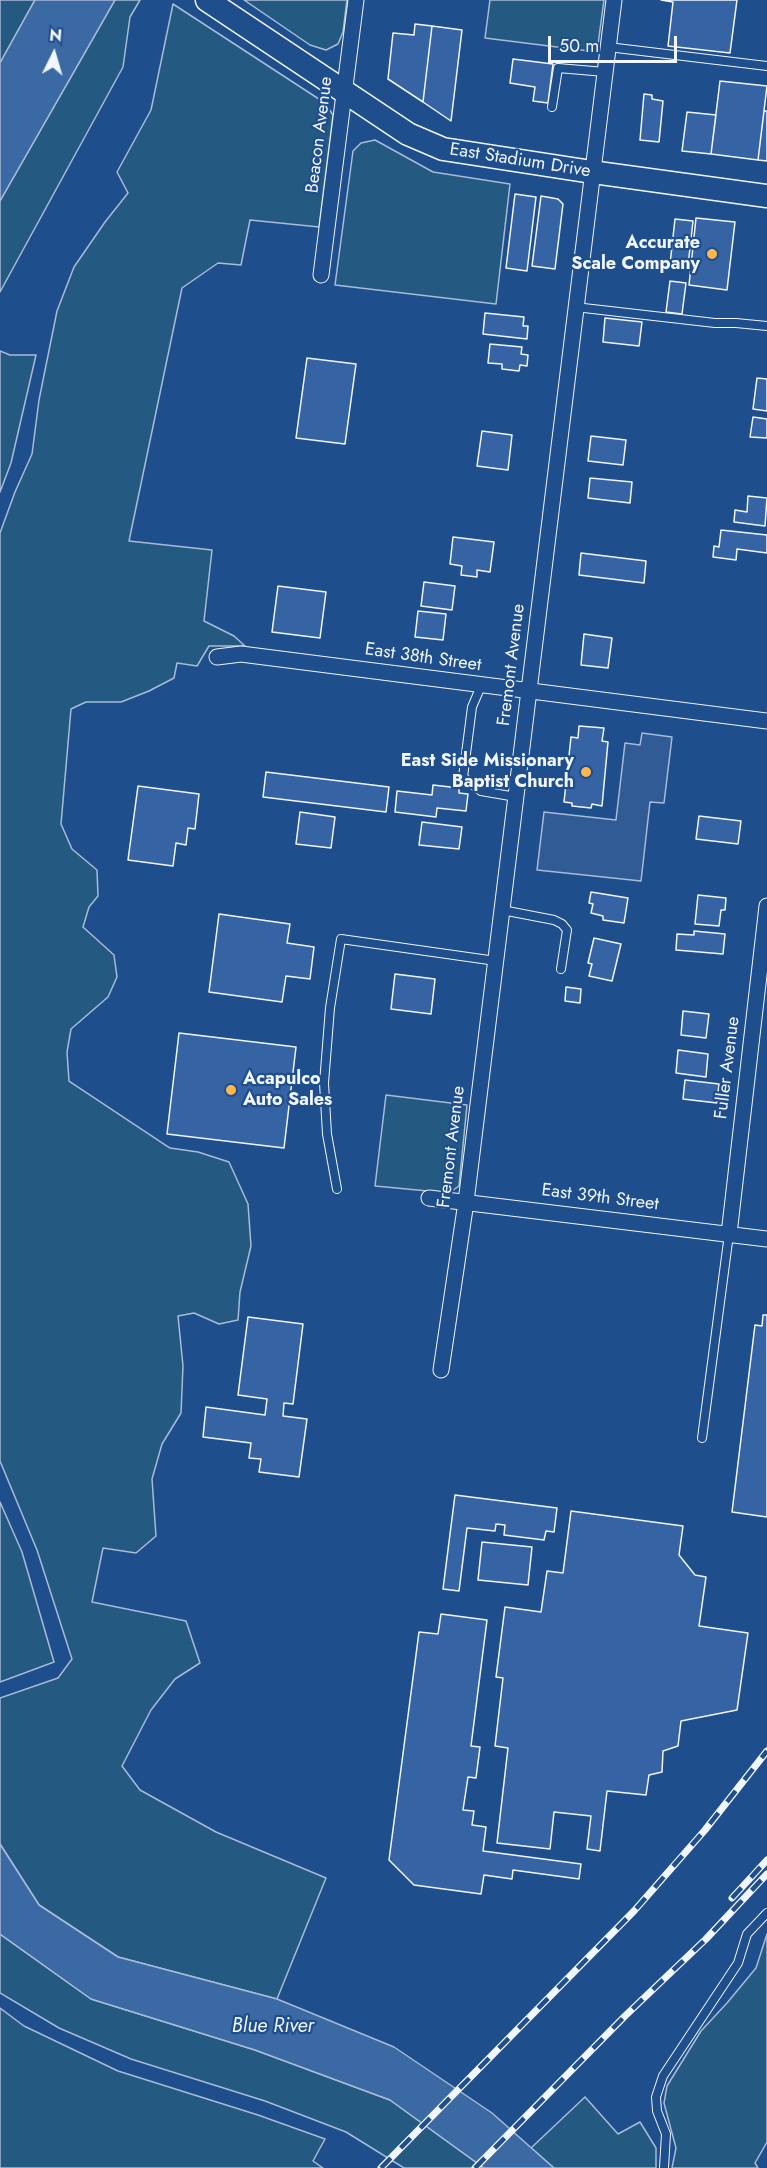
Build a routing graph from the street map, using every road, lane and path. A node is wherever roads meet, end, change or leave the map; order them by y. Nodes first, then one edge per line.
1 (207, 0) edge
2 (356, 0) edge
3 (614, 0) edge
4 (608, 47) junction
5 (767, 66) edge
6 (604, 72) junction
7 (344, 92) junction
8 (552, 107) dead end
9 (592, 172) junction
10 (767, 196) edge
11 (321, 274) dead end
12 (575, 307) junction
13 (767, 326) edge
14 (217, 657) dead end
15 (481, 686) junction
16 (529, 692) junction
17 (767, 721) edge
18 (516, 797) junction
19 (767, 906) edge
20 (502, 910) junction
21 (496, 961) junction
22 (561, 969) dead end
23 (337, 1189) dead end
24 (429, 1198) dead end
25 (466, 1202) junction
26 (729, 1233) junction
27 (767, 1239) edge
28 (441, 1370) dead end
29 (702, 1438) dead end
30 (767, 1913) edge
31 (664, 2168) edge

1 - 7 main road, East Stadium Drive
2 - 7 street, Beacon Avenue
3 - 4 street, Fremont Avenue
4 - 5 lane
4 - 6 street, Fremont Avenue
6 - 8 lane
6 - 9 street, Fremont Avenue
7 - 9 main road, East Stadium Drive
7 - 11 street, Beacon Avenue
9 - 10 main road, East Stadium Drive
9 - 12 street, Fremont Avenue
12 - 13 lane
12 - 16 street, Fremont Avenue
14 - 15 street, East 38th Street
15 - 16 street, East 38th Street
15 - 18 lane
16 - 17 street, East 38th Street
16 - 18 street, Fremont Avenue
18 - 20 street, Fremont Avenue
19 - 26 street, Fuller Avenue
20 - 21 street, Fremont Avenue
20 - 22 lane
21 - 23 lane
21 - 25 street, Fremont Avenue
24 - 25 street, East 39th Street
25 - 26 street, East 39th Street
25 - 28 street, Fremont Avenue
26 - 27 street, East 39th Street
26 - 29 lane
30 - 31 lane

